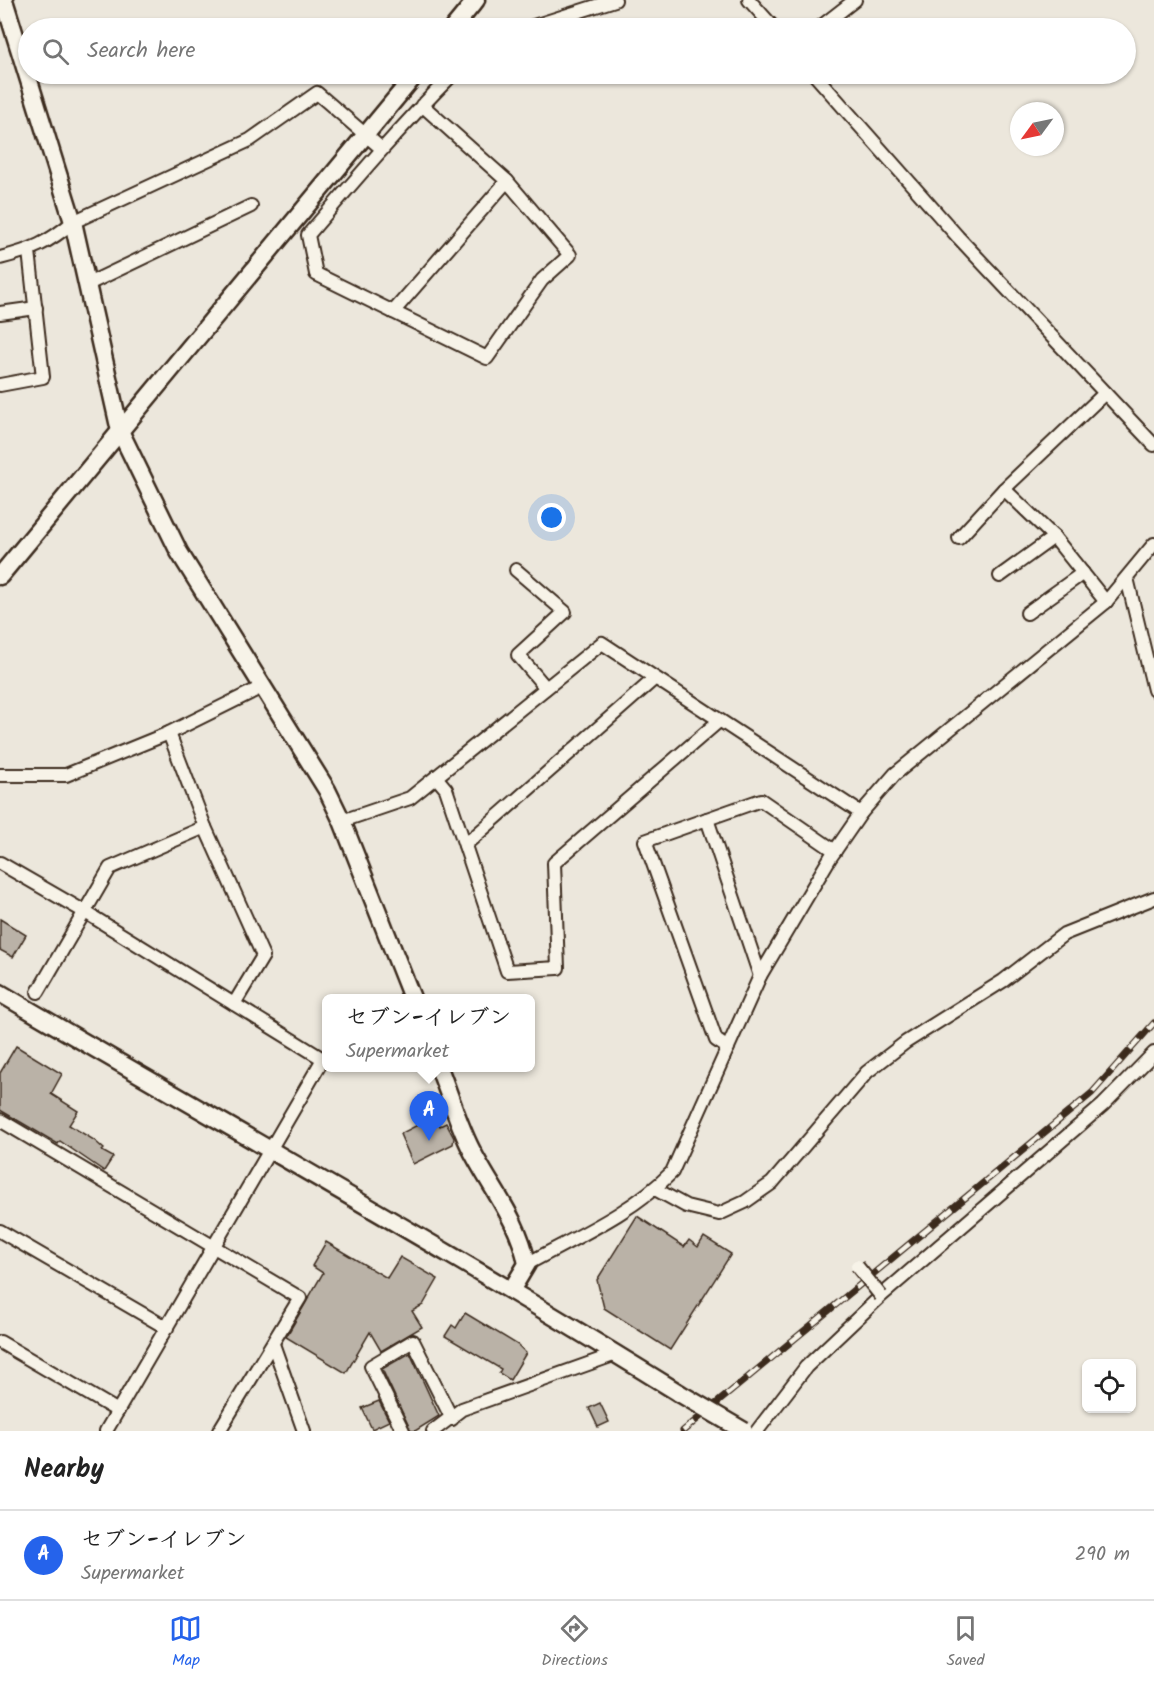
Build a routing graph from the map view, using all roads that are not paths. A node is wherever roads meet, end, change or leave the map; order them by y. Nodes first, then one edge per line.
1 (4, 0) edge
2 (476, 0) edge
3 (615, 0) edge
4 (749, 0) edge
5 (855, 0) edge
6 (461, 18) edge
7 (558, 18) edge
8 (765, 18) edge
9 (832, 18) edge
10 (18, 45) edge
11 (30, 84) edge
12 (408, 84) edge
13 (443, 84) edge
14 (823, 84) edge
15 (422, 105) junction
16 (365, 135) junction
17 (382, 149) junction
18 (507, 181) junction
19 (251, 206) dead end
20 (73, 222) junction
21 (29, 251) junction
22 (0, 258) edge
23 (88, 284) junction
24 (36, 308) junction
25 (393, 312) junction
26 (0, 313) edge
27 (0, 385) edge
28 (1105, 393) junction
29 (120, 431) junction
30 (1154, 445) edge
31 (1004, 489) junction
32 (1054, 537) junction
33 (959, 538) dead end
34 (1154, 544) edge
35 (516, 570) dead end
36 (1083, 573) junction
37 (0, 575) edge
38 (1000, 576) dead end
39 (1127, 578) junction
40 (1106, 602) junction
41 (1028, 613) dead end
42 (654, 679) junction
43 (264, 686) junction
44 (546, 688) junction
45 (1154, 690) edge
46 (719, 721) junction
47 (169, 733) junction
48 (0, 775) edge
49 (436, 777) junction
50 (861, 813) junction
51 (707, 819) junction
52 (342, 821) junction
53 (205, 827) junction
54 (465, 845) junction
55 (835, 852) junction
56 (0, 863) edge
57 (1154, 898) edge
58 (85, 912) junction
59 (760, 976) junction
60 (38, 992) dead end
61 (0, 993) edge
62 (410, 994) edge
63 (234, 1004) junction
64 (728, 1048) junction
65 (1154, 1053) edge
66 (322, 1058) edge
67 (322, 1061) edge
68 (441, 1072) edge
69 (0, 1120) edge
70 (269, 1151) junction
71 (655, 1189) junction
72 (0, 1230) edge
73 (216, 1246) junction
74 (527, 1264) junction
75 (857, 1266) dead end
76 (512, 1289) junction
77 (881, 1296) junction
78 (166, 1328) junction
79 (0, 1342) edge
80 (273, 1344) junction
81 (616, 1354) junction
82 (118, 1411) junction
83 (452, 1419) junction
84 (106, 1431) edge
85 (219, 1431) edge
86 (304, 1431) edge
87 (403, 1431) edge
88 (433, 1431) edge
89 (744, 1431) edge
90 (757, 1431) edge

1 - 10 street
2 - 6 street
3 - 7 street
4 - 8 street
5 - 9 street
11 - 20 street
12 - 16 street
13 - 15 street
14 - 28 street
15 - 17 street
15 - 18 street
16 - 17 street
16 - 20 street
16 - 29 street
17 - 25 street
18 - 25 street
18 - 25 street
19 - 23 street
20 - 21 street
20 - 23 street
21 - 22 street
21 - 24 street
23 - 29 street
24 - 26 street
24 - 27 street
28 - 30 street
28 - 31 street
29 - 37 street
29 - 43 street
31 - 32 street
31 - 33 street
32 - 36 street
32 - 38 street
34 - 39 street
35 - 44 street
36 - 40 street
36 - 41 street
39 - 40 street
39 - 45 street
40 - 50 street
42 - 44 street
42 - 46 street
42 - 54 street
43 - 47 street
43 - 52 street
44 - 49 street
46 - 50 street
46 - 54 street
47 - 48 street
47 - 53 street
49 - 52 street
49 - 54 street
50 - 55 street
51 - 55 street
51 - 59 street
51 - 64 street
52 - 62 street
53 - 58 street
53 - 63 street
55 - 59 street
56 - 58 street
57 - 71 street
58 - 60 street
58 - 63 street
59 - 64 street
61 - 70 street
63 - 66 street
64 - 71 street
65 - 77 street
67 - 70 street
68 - 74 street
69 - 73 street
70 - 73 street
70 - 76 street
71 - 74 street
72 - 78 street
73 - 78 street
73 - 80 street
74 - 76 street
75 - 77 street, bridge
76 - 81 street
77 - 90 street
78 - 82 street
79 - 82 street
80 - 85 street
80 - 86 street
81 - 83 street
81 - 89 street, bridge
82 - 84 street
83 - 87 street
83 - 88 street

